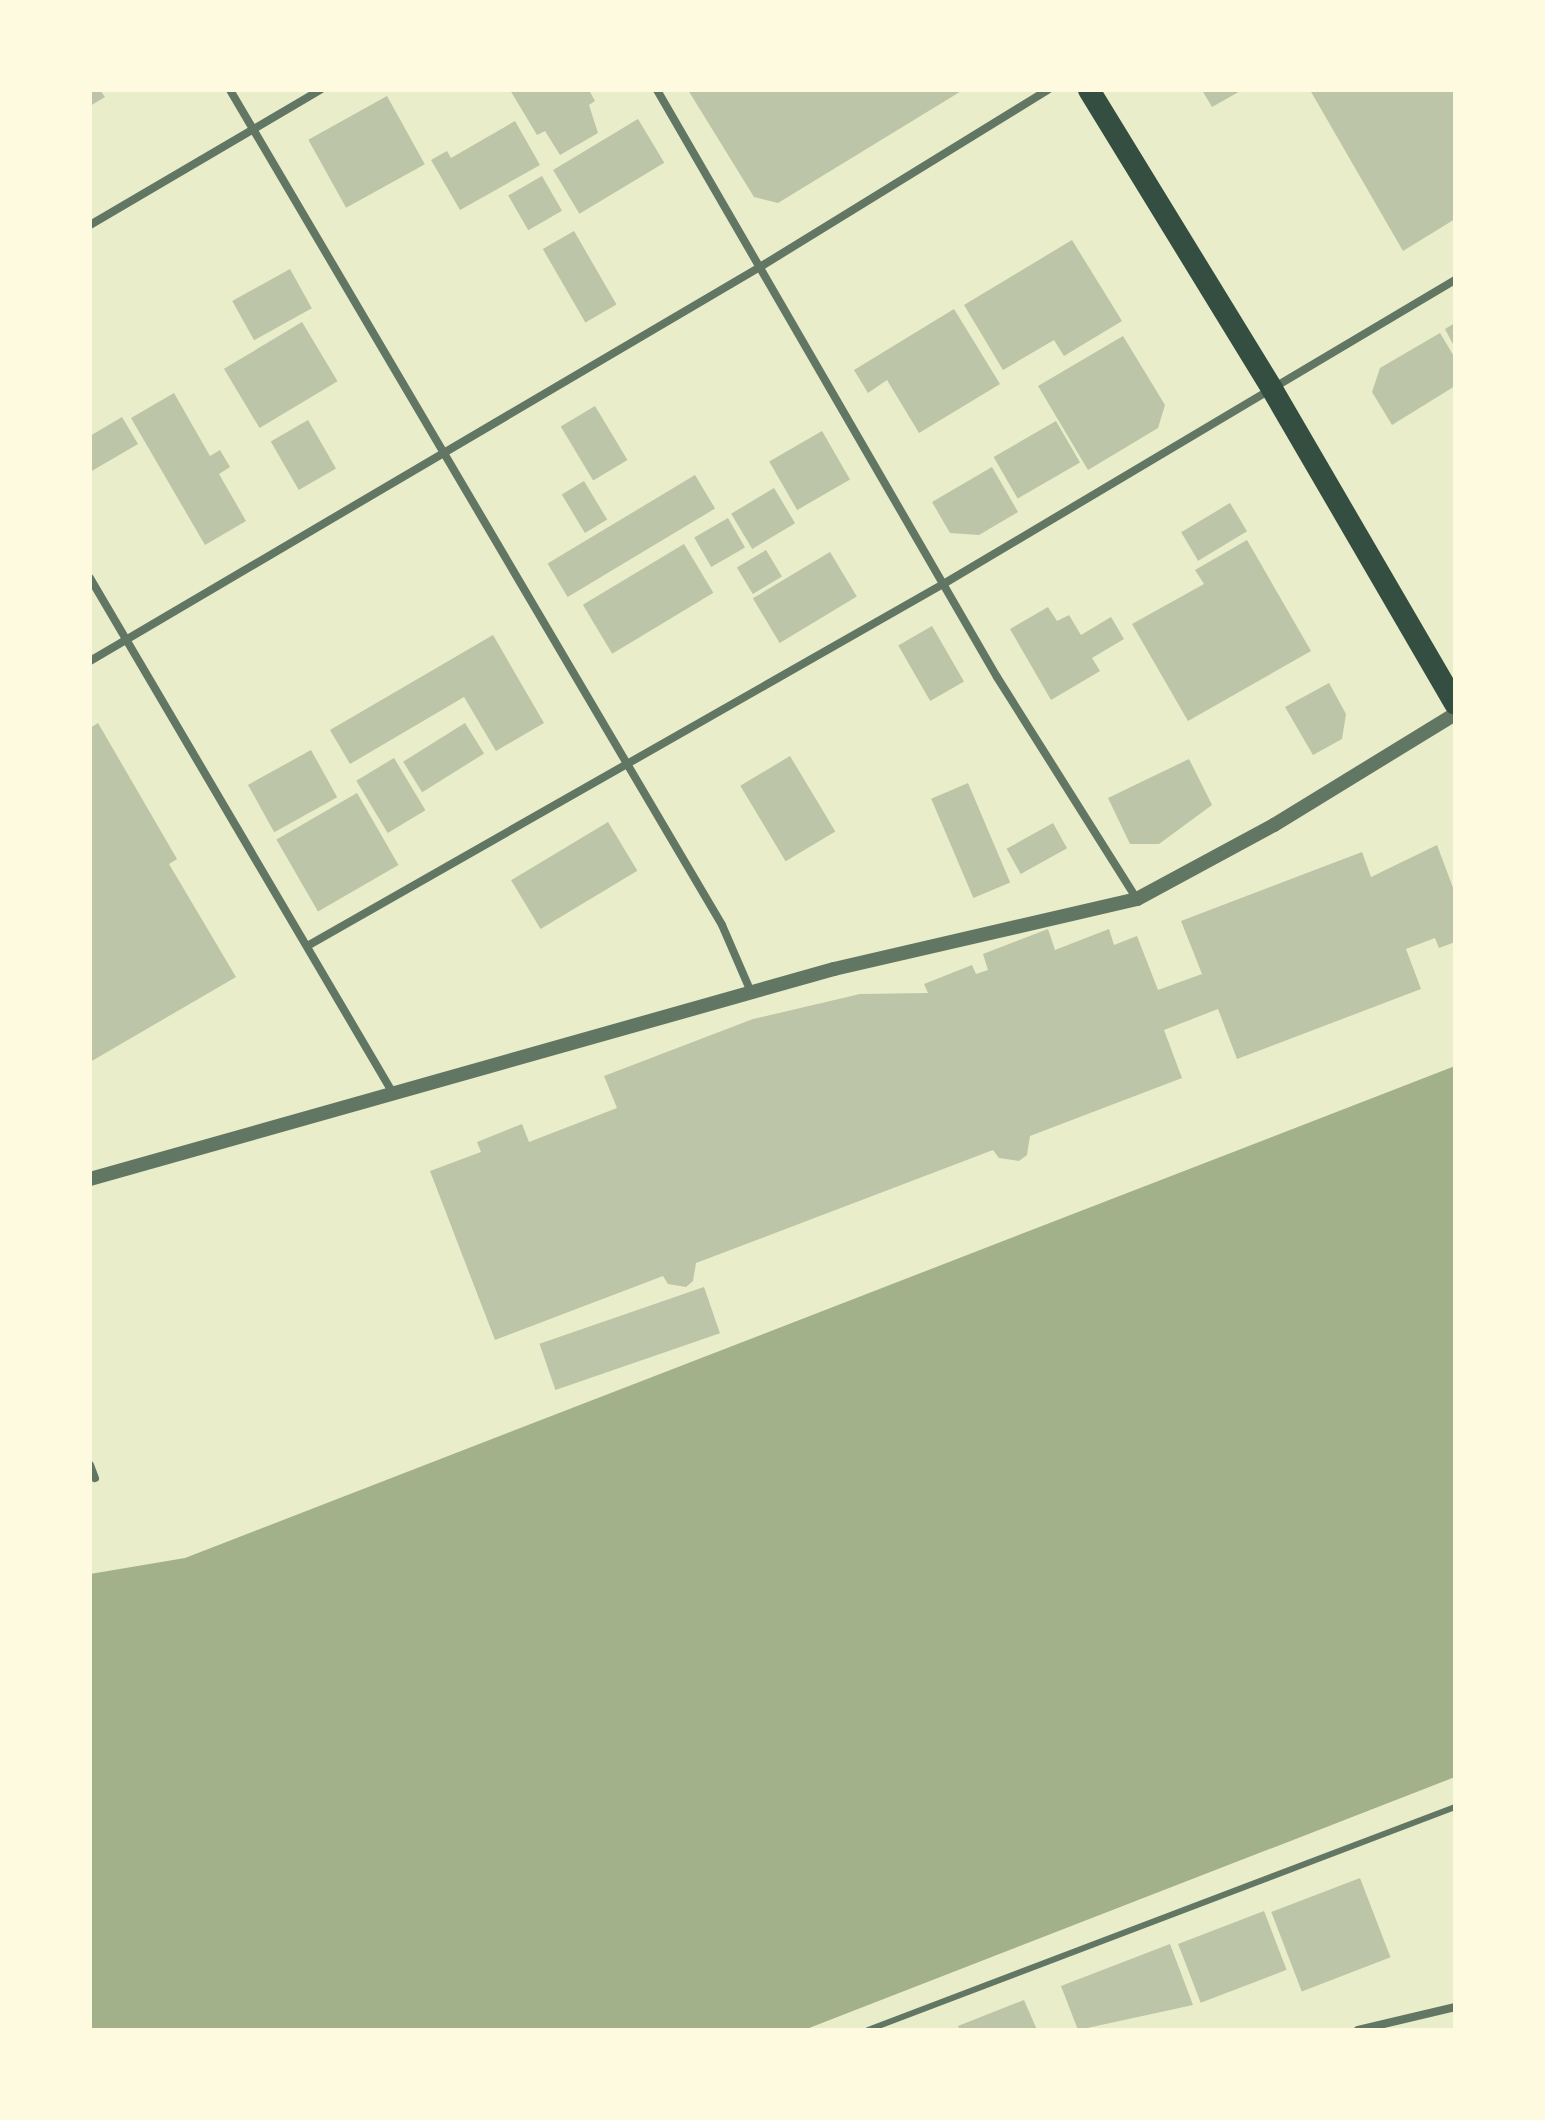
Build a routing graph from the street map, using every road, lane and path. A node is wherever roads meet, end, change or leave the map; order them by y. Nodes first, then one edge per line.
1 (230, 90) edge
2 (320, 90) edge
3 (657, 90) edge
4 (1048, 90) edge
5 (1089, 90) edge
6 (253, 128) junction
7 (90, 225) edge
8 (760, 267) junction
9 (1455, 280) edge
10 (1272, 389) junction
11 (444, 450) junction
12 (90, 578) edge
13 (945, 583) junction
14 (126, 640) junction
15 (90, 661) edge
16 (1455, 704) edge
17 (1455, 714) edge
18 (627, 764) junction
19 (1137, 899) junction
20 (309, 945) junction
21 (751, 992) junction
22 (394, 1095) junction
23 (90, 1179) edge
24 (90, 1465) edge
25 (95, 1478) dead end
26 (1455, 1807) edge
27 (1455, 2007) edge
28 (868, 2030) edge
29 (1358, 2030) edge

1 - 6 street
2 - 6 street
3 - 8 street
4 - 8 street
5 - 10 highway
6 - 7 street
6 - 11 street
8 - 11 street
8 - 13 street
9 - 10 street
10 - 13 street
10 - 16 highway
11 - 14 street
11 - 18 street
12 - 14 street
13 - 18 street
13 - 19 street
14 - 15 street
14 - 20 street
17 - 19 street
18 - 20 street
18 - 21 street
19 - 21 street
20 - 22 street
21 - 22 street
22 - 23 street
24 - 25 street
26 - 28 lane
27 - 29 street

